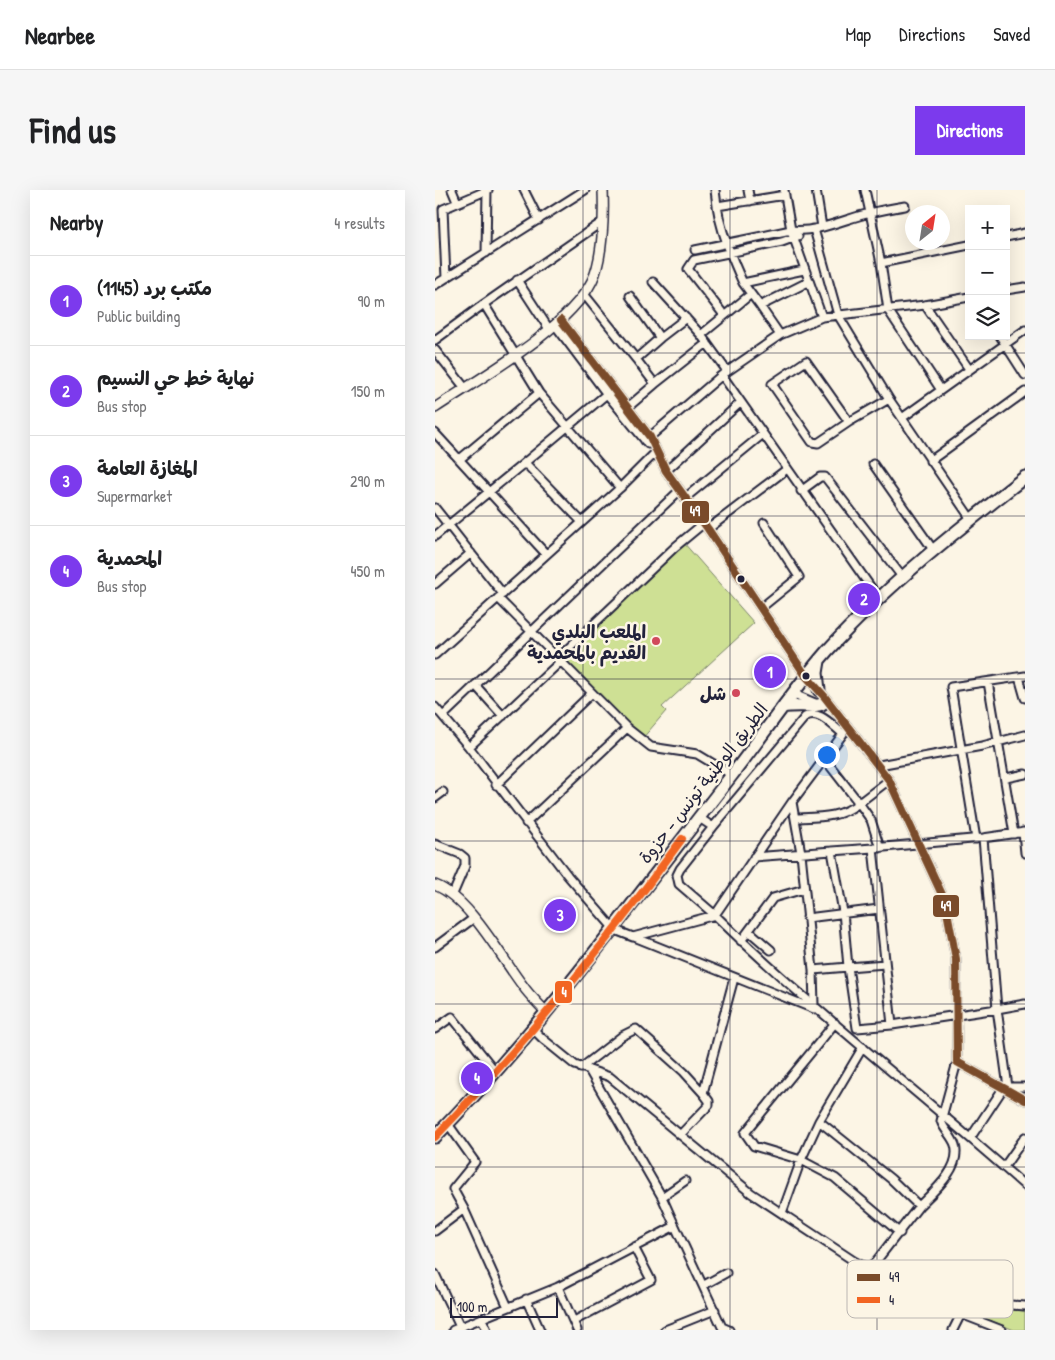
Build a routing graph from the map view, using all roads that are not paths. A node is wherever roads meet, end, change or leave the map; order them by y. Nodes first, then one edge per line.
1 (452, 190) edge
2 (487, 190) edge
3 (524, 190) edge
4 (569, 190) edge
5 (585, 190) edge
6 (603, 190) edge
7 (715, 190) edge
8 (748, 190) edge
9 (816, 190) edge
10 (865, 190) edge
11 (784, 192) edge
12 (573, 198) junction
13 (749, 201) junction
14 (457, 202) junction
15 (717, 206) junction
16 (905, 206) dead end
17 (443, 209) junction
18 (435, 212) edge
19 (871, 213) junction
20 (539, 220) junction
21 (602, 222) junction
22 (818, 228) junction
23 (791, 230) junction
24 (804, 231) junction
25 (1025, 233) edge
26 (1010, 236) edge
27 (794, 239) junction
28 (727, 244) junction
29 (965, 245) edge
30 (695, 250) dead end
31 (486, 252) junction
32 (730, 253) junction
33 (881, 263) junction
34 (804, 270) junction
35 (446, 278) junction
36 (517, 280) junction
37 (653, 282) dead end
38 (808, 282) junction
39 (743, 283) junction
40 (435, 285) edge
41 (1025, 287) edge
42 (1010, 289) edge
43 (584, 294) junction
44 (751, 294) junction
45 (630, 296) dead end
46 (965, 298) edge
47 (484, 304) junction
48 (925, 305) junction
49 (760, 306) junction
50 (888, 310) junction
51 (724, 315) junction
52 (837, 315) junction
53 (822, 317) junction
54 (686, 318) junction
55 (555, 325) junction
56 (1025, 330) edge
57 (701, 335) junction
58 (780, 335) junction
59 (661, 338) junction
60 (435, 340) edge
61 (1002, 340) edge
62 (707, 344) junction
63 (1005, 345) junction
64 (435, 350) edge
65 (515, 354) junction
66 (636, 359) junction
67 (969, 369) junction
68 (725, 373) junction
69 (1025, 375) edge
70 (655, 384) junction
71 (465, 388) junction
72 (941, 390) junction
73 (609, 391) junction
74 (1025, 392) edge
75 (539, 393) junction
76 (889, 399) junction
77 (741, 402) junction
78 (435, 408) edge
79 (627, 408) junction
80 (902, 418) junction
81 (849, 422) junction
82 (567, 426) junction
83 (435, 433) edge
84 (763, 434) junction
85 (648, 439) junction
86 (655, 452) junction
87 (460, 459) junction
88 (930, 461) junction
89 (523, 464) junction
90 (873, 464) dead end
91 (787, 469) junction
92 (666, 471) junction
93 (1025, 477) edge
94 (620, 488) junction
95 (680, 490) junction
96 (801, 491) junction
97 (488, 492) junction
98 (685, 498) junction
99 (435, 508) edge
100 (971, 520) junction
101 (581, 521) junction
102 (764, 523) dead end
103 (449, 525) junction
104 (706, 526) junction
105 (435, 536) edge
106 (934, 551) junction
107 (471, 553) junction
108 (546, 554) junction
109 (903, 578) junction
110 (435, 584) edge
111 (501, 596) junction
112 (879, 599) junction
113 (762, 608) junction
114 (531, 631) junction
115 (435, 655) edge
116 (559, 660) junction
117 (819, 661) junction
118 (806, 676) junction
119 (1022, 676) edge
120 (988, 682) junction
121 (475, 685) junction
122 (819, 690) junction
123 (593, 693) junction
124 (794, 694) junction
125 (1025, 698) edge
126 (826, 704) junction
127 (435, 707) edge
128 (783, 707) junction
129 (443, 716) junction
130 (503, 716) junction
131 (627, 728) junction
132 (846, 731) junction
133 (1025, 735) edge
134 (1000, 742) junction
135 (469, 747) junction
136 (962, 749) junction
137 (824, 758) junction
138 (879, 764) junction
139 (1025, 774) edge
140 (732, 775) junction
141 (1006, 778) junction
142 (889, 780) junction
143 (496, 785) junction
144 (443, 792) dead end
145 (435, 798) edge
146 (793, 802) junction
147 (859, 803) junction
148 (698, 817) junction
149 (796, 818) junction
150 (526, 823) junction
151 (713, 827) junction
152 (1024, 832) edge
153 (1014, 834) junction
154 (980, 838) junction
155 (435, 844) edge
156 (919, 845) junction
157 (876, 848) junction
158 (832, 850) junction
159 (801, 853) junction
160 (1025, 853) edge
161 (754, 857) junction
162 (435, 885) edge
163 (804, 889) junction
164 (453, 894) junction
165 (879, 909) junction
166 (843, 912) junction
167 (715, 915) junction
168 (474, 918) junction
169 (807, 918) junction
170 (615, 930) junction
171 (749, 931) junction
172 (633, 937) junction
173 (741, 941) junction
174 (435, 947) edge
175 (771, 950) dead end
176 (885, 964) junction
177 (848, 967) junction
178 (813, 970) junction
179 (734, 978) junction
180 (1025, 1004) edge
181 (814, 1005) junction
182 (997, 1008) junction
183 (821, 1011) junction
184 (546, 1012) junction
185 (958, 1015) junction
186 (835, 1023) junction
187 (892, 1025) junction
188 (532, 1028) junction
189 (857, 1028) junction
190 (435, 1029) edge
191 (845, 1031) junction
192 (863, 1047) junction
193 (957, 1062) junction
194 (581, 1068) junction
195 (589, 1070) junction
196 (495, 1071) junction
197 (1006, 1087) junction
198 (1025, 1087) edge
199 (703, 1093) junction
200 (1025, 1100) edge
201 (942, 1113) junction
202 (819, 1121) junction
203 (448, 1124) junction
204 (680, 1135) junction
205 (435, 1137) edge
206 (1025, 1137) edge
207 (971, 1138) junction
208 (801, 1160) junction
209 (1004, 1166) junction
210 (685, 1181) dead end
211 (1025, 1186) edge
212 (662, 1197) junction
213 (919, 1206) junction
214 (464, 1209) junction
215 (782, 1213) junction
216 (675, 1226) junction
217 (435, 1231) edge
218 (900, 1233) junction
219 (634, 1247) junction
220 (852, 1260) edge
221 (878, 1260) edge
222 (726, 1273) dead end
223 (435, 1274) edge
224 (704, 1285) junction
225 (558, 1287) junction
226 (526, 1299) junction
227 (508, 1307) junction
228 (715, 1310) junction
229 (959, 1318) edge
230 (971, 1318) edge
231 (482, 1319) junction
232 (574, 1321) junction
233 (456, 1328) edge
234 (679, 1328) edge
235 (724, 1329) edge
236 (487, 1330) edge
237 (539, 1330) edge
238 (577, 1330) edge
239 (665, 1330) edge
240 (953, 1330) edge
241 (1002, 1330) edge

1 - 14 street
2 - 14 street
2 - 31 street
3 - 20 street
4 - 12 street
5 - 12 street
6 - 21 street
7 - 15 street
8 - 13 street
9 - 22 street
10 - 19 street
11 - 13 street
11 - 23 street
12 - 20 street
13 - 15 street
14 - 17 street
15 - 28 street
16 - 19 street
17 - 18 street
17 - 35 street
19 - 22 street
19 - 33 street
20 - 31 street
21 - 36 street
21 - 43 street
22 - 24 street
22 - 52 street
23 - 24 street
23 - 27 street
23 - 28 street
24 - 27 street
25 - 26 street
27 - 32 street
27 - 34 street
28 - 30 street
28 - 32 street
29 - 33 street
31 - 35 street
32 - 39 street
32 - 51 street
33 - 50 street
34 - 38 street
34 - 39 street
35 - 40 street
36 - 47 street
36 - 55 street
37 - 54 street
38 - 49 street
38 - 53 street
39 - 44 street
41 - 42 street
43 - 55 street
43 - 66 street
44 - 49 street
44 - 51 street
45 - 59 street
46 - 48 street
47 - 60 street
47 - 65 street
48 - 50 street
48 - 67 street
49 - 58 street
50 - 52 street
50 - 72 street
51 - 57 street
52 - 53 street
52 - 76 street
53 - 58 street
54 - 57 street
54 - 59 street
55 - 65 street
55 - 73 street
56 - 63 street
57 - 62 street
58 - 68 street
59 - 66 street
61 - 63 street
62 - 68 street
62 - 70 street
63 - 67 street
63 - 69 street
64 - 71 street
65 - 71 street
65 - 75 street
66 - 70 street
67 - 72 street
68 - 77 street
68 - 85 street
70 - 79 street
71 - 78 street
72 - 80 street
73 - 79 street
73 - 82 street
73 - 85 street
74 - 88 street
75 - 82 street
75 - 87 street
76 - 80 street
76 - 81 street
77 - 84 street
77 - 92 street
79 - 85 street
80 - 88 street
81 - 81 street
82 - 89 street
82 - 94 street
83 - 87 street
84 - 91 street
84 - 98 street
85 - 86 street
86 - 92 street
86 - 94 street
87 - 97 street
88 - 100 street
89 - 97 street
89 - 101 street
90 - 106 street
91 - 96 street
91 - 104 street
92 - 95 street
93 - 100 main road, الطريق الوطنية تونس - حزوة
94 - 101 street
95 - 98 street
95 - 114 street
96 - 109 street
96 - 112 street
97 - 103 street
97 - 108 street
98 - 104 street
99 - 103 street
100 - 106 main road, الطريق الوطنية تونس - حزوة
101 - 108 street
102 - 113 street
103 - 105 street
103 - 107 street
104 - 113 street
104 - 116 street
106 - 109 main road, الطريق الوطنية تونس - حزوة
107 - 110 street
107 - 111 street
108 - 111 street
109 - 112 main road, الطريق الوطنية تونس - حزوة
111 - 114 street
111 - 115 street
112 - 117 main road, الطريق الوطنية تونس - حزوة
113 - 118 street
114 - 116 street
114 - 121 street
116 - 123 street
116 - 130 street
117 - 118 main road, الطريق الوطنية تونس - حزوة
117 - 122 main road
118 - 122 street
118 - 124 main road, الطريق الوطنية تونس - حزوة
119 - 120 street
119 - 125 street
120 - 134 street
120 - 136 street
121 - 129 street
121 - 130 street
122 - 126 street
123 - 131 street
123 - 143 street
124 - 126 street
124 - 128 main road, الطريق الوطنية تونس - حزوة
126 - 128 main road
126 - 132 street
127 - 129 street
128 - 140 main road, الطريق الوطنية تونس - حزوة
129 - 135 street
130 - 135 street
131 - 140 street
131 - 150 street
132 - 137 street
132 - 138 street
132 - 151 street
133 - 134 street
134 - 136 street
134 - 141 street
135 - 143 street
136 - 138 street
136 - 154 street
137 - 146 street
137 - 147 street
138 - 142 street
139 - 141 street
140 - 148 main road, الطريق الوطنية تونس - حزوة
141 - 153 street
142 - 147 street
142 - 156 street
143 - 150 street
144 - 145 street
146 - 149 street
146 - 161 street
147 - 149 street
147 - 157 street
148 - 151 street
148 - 170 main road, الطريق الوطنية تونس - حزوة
149 - 159 street
150 - 170 street
151 - 167 street
152 - 153 street
152 - 160 street
153 - 154 street
154 - 156 street
154 - 182 street
155 - 164 street
156 - 157 street
156 - 185 street
157 - 158 street
157 - 165 street
158 - 159 street
158 - 166 street
159 - 161 street
159 - 163 street
161 - 167 street
162 - 164 street
163 - 169 street
163 - 171 street
164 - 168 street
165 - 166 street
165 - 176 street
166 - 169 street
166 - 177 street
167 - 172 street
167 - 173 street
168 - 174 street
168 - 184 street
169 - 178 street
170 - 172 street
170 - 184 main road, الطريق الوطنية تونس - حزوة
171 - 173 street
171 - 175 street
172 - 179 street
173 - 181 street
176 - 177 street
176 - 187 street
177 - 178 street
177 - 189 street
178 - 181 street
179 - 183 street
179 - 199 street
180 - 182 street
181 - 183 street
182 - 185 street
182 - 197 street
183 - 186 street
184 - 188 main road, الطريق الوطنية تونس - حزوة
185 - 187 street
185 - 193 street
186 - 191 street
186 - 208 street
187 - 189 street
188 - 194 street
188 - 196 main road, الطريق الوطنية تونس - حزوة
189 - 191 street
190 - 196 street
191 - 192 street
192 - 201 street
192 - 202 street
193 - 197 street
193 - 201 street
194 - 195 street
194 - 199 street
195 - 204 street
195 - 212 street
196 - 203 main road, الطريق الوطنية تونس - حزوة
197 - 198 street
197 - 200 street
197 - 207 street
199 - 204 street
201 - 207 street
201 - 213 street
202 - 208 street
202 - 213 street
203 - 205 main road, الطريق الوطنية تونس - حزوة
203 - 214 street
204 - 215 street
206 - 209 street
207 - 209 street
208 - 215 street
208 - 218 street
209 - 211 street
210 - 212 street
212 - 216 street
213 - 218 street
214 - 217 street
214 - 227 street
215 - 220 street
216 - 219 street
216 - 224 street
218 - 221 street
219 - 225 street
219 - 232 street
222 - 224 street
223 - 233 street
224 - 228 street
225 - 226 street
225 - 232 street
226 - 227 street
226 - 237 street
227 - 231 street
228 - 234 street
228 - 235 street
229 - 240 street
230 - 241 street
231 - 233 street
231 - 236 street
232 - 238 street
234 - 239 street

